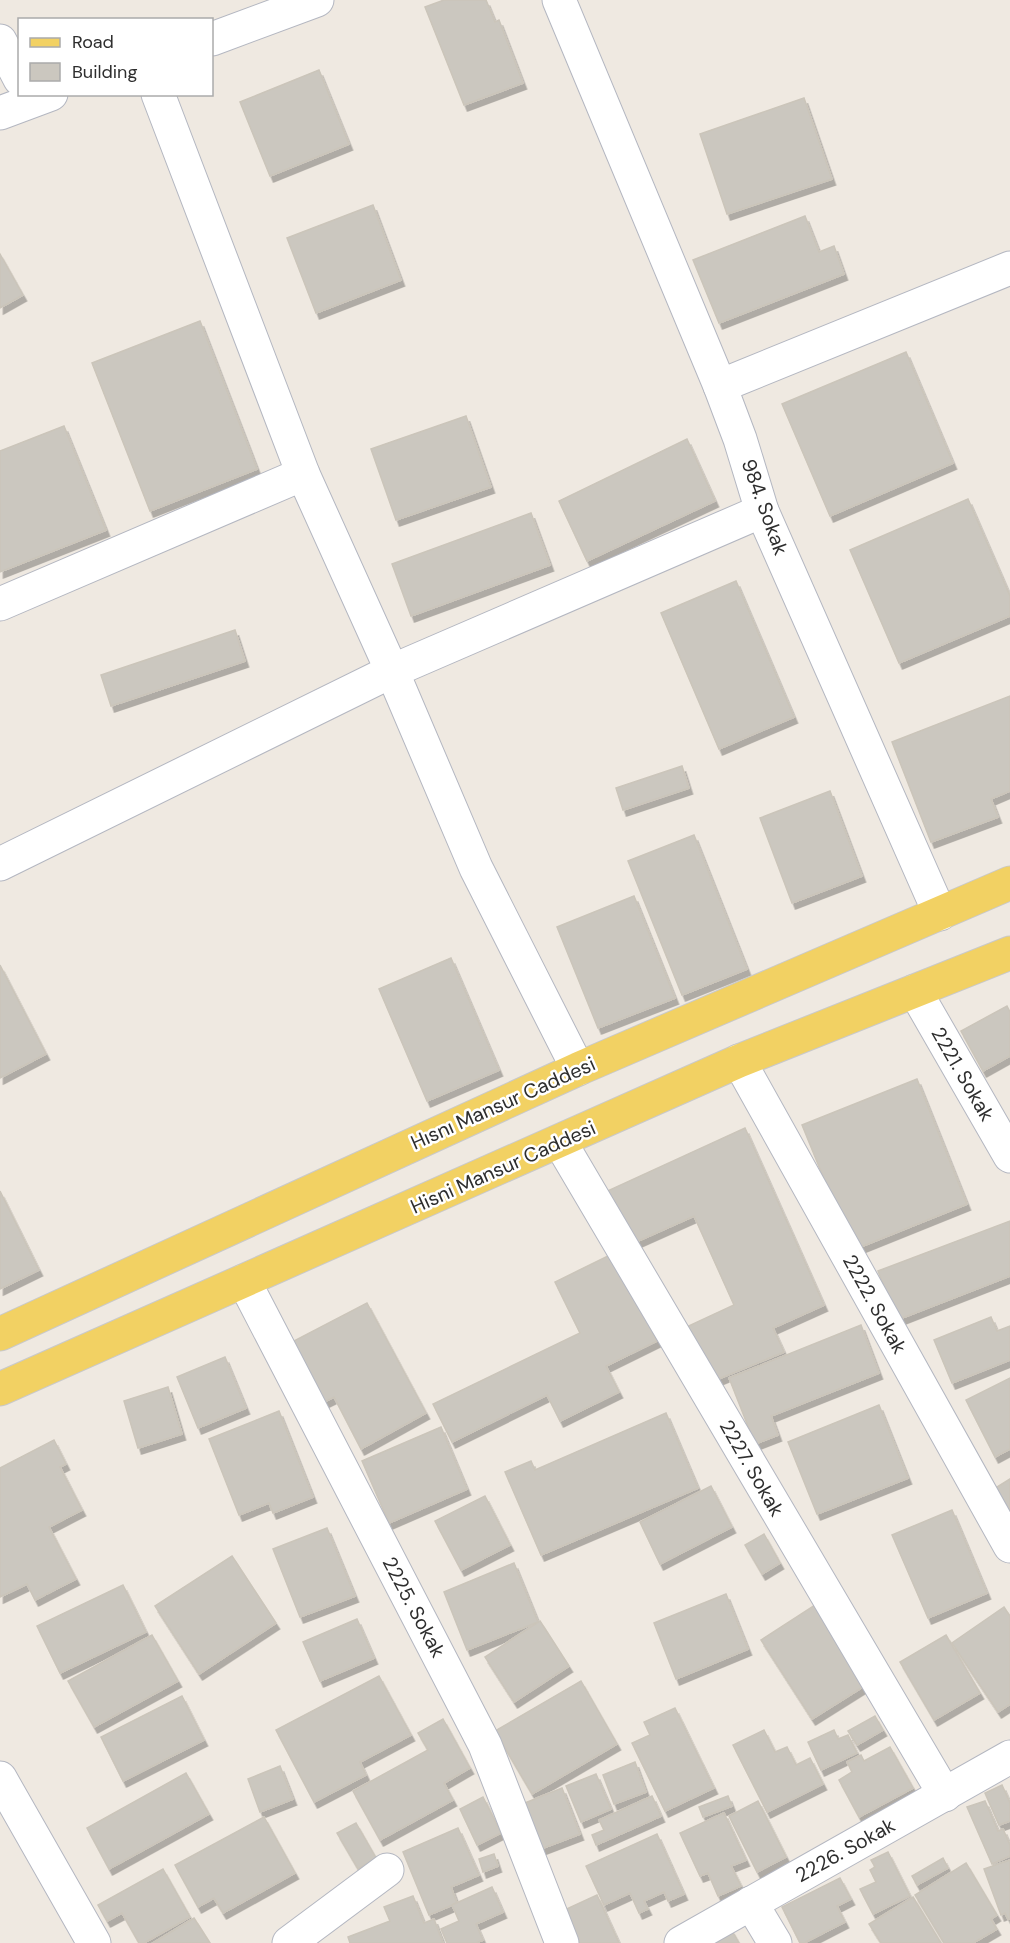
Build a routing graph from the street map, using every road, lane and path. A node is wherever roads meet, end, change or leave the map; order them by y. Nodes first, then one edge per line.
1 (317, 0) edge
2 (559, 0) edge
3 (213, 39) edge
4 (0, 41) edge
5 (18, 70) edge
6 (26, 96) edge
7 (159, 96) edge
8 (0, 113) edge
9 (1010, 268) edge
10 (720, 386) junction
11 (303, 474) junction
12 (762, 511) junction
13 (0, 604) edge
14 (392, 671) junction
15 (0, 864) edge
16 (1010, 883) edge
17 (940, 914) junction
18 (1010, 953) edge
19 (915, 991) junction
20 (739, 1061) junction
21 (578, 1069) junction
22 (560, 1142) junction
23 (1010, 1156) edge
24 (244, 1281) junction
25 (0, 1334) edge
26 (0, 1389) edge
27 (1010, 1546) edge
28 (1010, 1757) edge
29 (0, 1778) edge
30 (945, 1795) junction
31 (387, 1870) dead end
32 (751, 1902) junction
33 (94, 1943) edge
34 (289, 1943) edge
35 (562, 1943) edge
36 (681, 1943) edge
37 (776, 1943) edge

1 - 3 street
2 - 10 street, 984. Sokak
4 - 5 street
6 - 8 street
7 - 11 street
9 - 10 street
10 - 12 street, 984. Sokak
11 - 13 street
11 - 14 street
12 - 14 street
12 - 17 street, 984. Sokak
14 - 15 street
14 - 21 street
16 - 17 main road, Hısnı Mansur Caddesi
17 - 21 main road, Hısnı Mansur Caddesi
18 - 19 main road, Hisni Mansur Caddesi
19 - 20 main road, Hisni Mansur Caddesi
19 - 23 street, 2221. Sokak
20 - 22 main road, Hisni Mansur Caddesi
20 - 27 street, 2222. Sokak
21 - 25 main road, Hısnı Mansur Caddesi
22 - 24 main road, Hisni Mansur Caddesi
22 - 30 street, 2227. Sokak
24 - 26 main road, Hisni Mansur Caddesi
24 - 35 street, 2225. Sokak
28 - 30 street, 2226. Sokak
29 - 33 street
30 - 32 street, 2226. Sokak
31 - 34 street
32 - 36 street, 2226. Sokak
32 - 37 street

